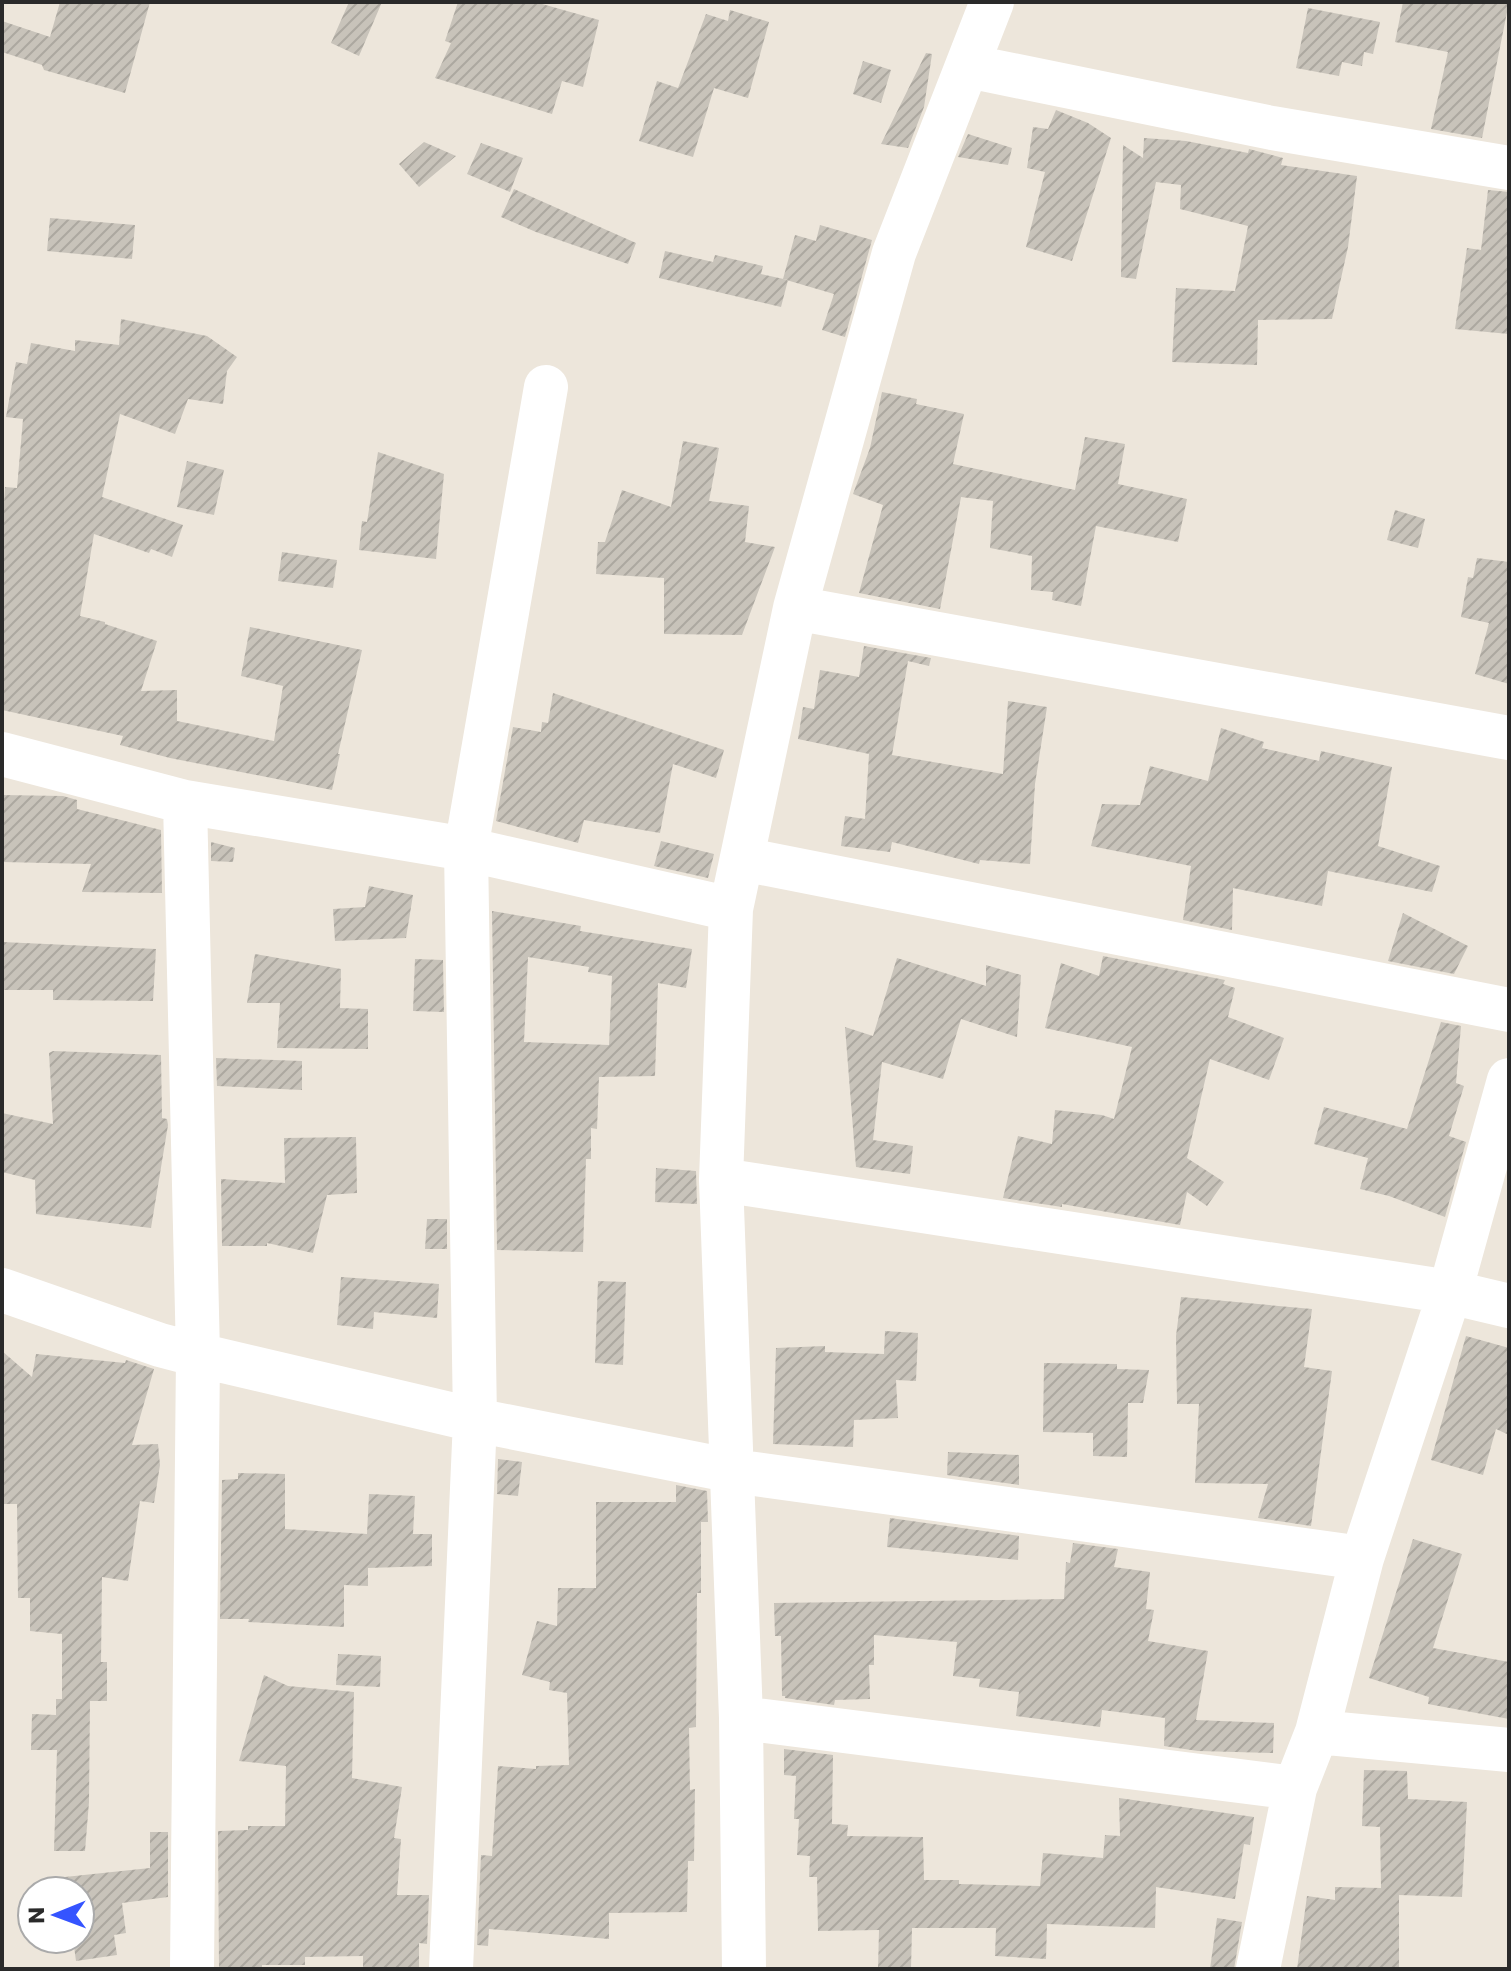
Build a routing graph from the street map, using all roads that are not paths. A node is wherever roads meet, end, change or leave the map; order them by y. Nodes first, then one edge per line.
1 (992, 2) edge
2 (968, 66) junction
3 (1509, 168) edge
4 (546, 387) dead end
5 (795, 608) junction
6 (1509, 738) edge
7 (2, 754) edge
8 (185, 802) junction
9 (466, 849) junction
10 (742, 859) junction
11 (731, 909) junction
12 (1509, 1010) edge
13 (1509, 1080) edge
14 (721, 1180) junction
15 (2, 1290) edge
16 (1450, 1292) junction
17 (1509, 1306) edge
18 (198, 1355) junction
19 (475, 1420) junction
20 (733, 1471) junction
21 (1362, 1558) junction
22 (741, 1718) junction
23 (1317, 1732) junction
24 (1509, 1750) edge
25 (1295, 1788) junction
26 (192, 1969) edge
27 (451, 1969) edge
28 (744, 1969) edge
29 (1258, 1969) edge

1 - 2 street
2 - 3 street
2 - 5 street
4 - 9 street
5 - 6 street
5 - 10 street
7 - 8 street
8 - 9 street
8 - 18 street
9 - 11 street
9 - 19 street
10 - 11 street
10 - 12 street
11 - 14 street
13 - 16 street
14 - 16 street
14 - 20 street
15 - 18 street
16 - 17 street
16 - 21 street
18 - 19 street
18 - 26 street
19 - 20 street
19 - 27 street
20 - 21 street
20 - 22 street
21 - 23 street
22 - 25 street
22 - 28 street
23 - 24 street
23 - 25 street
25 - 29 street

